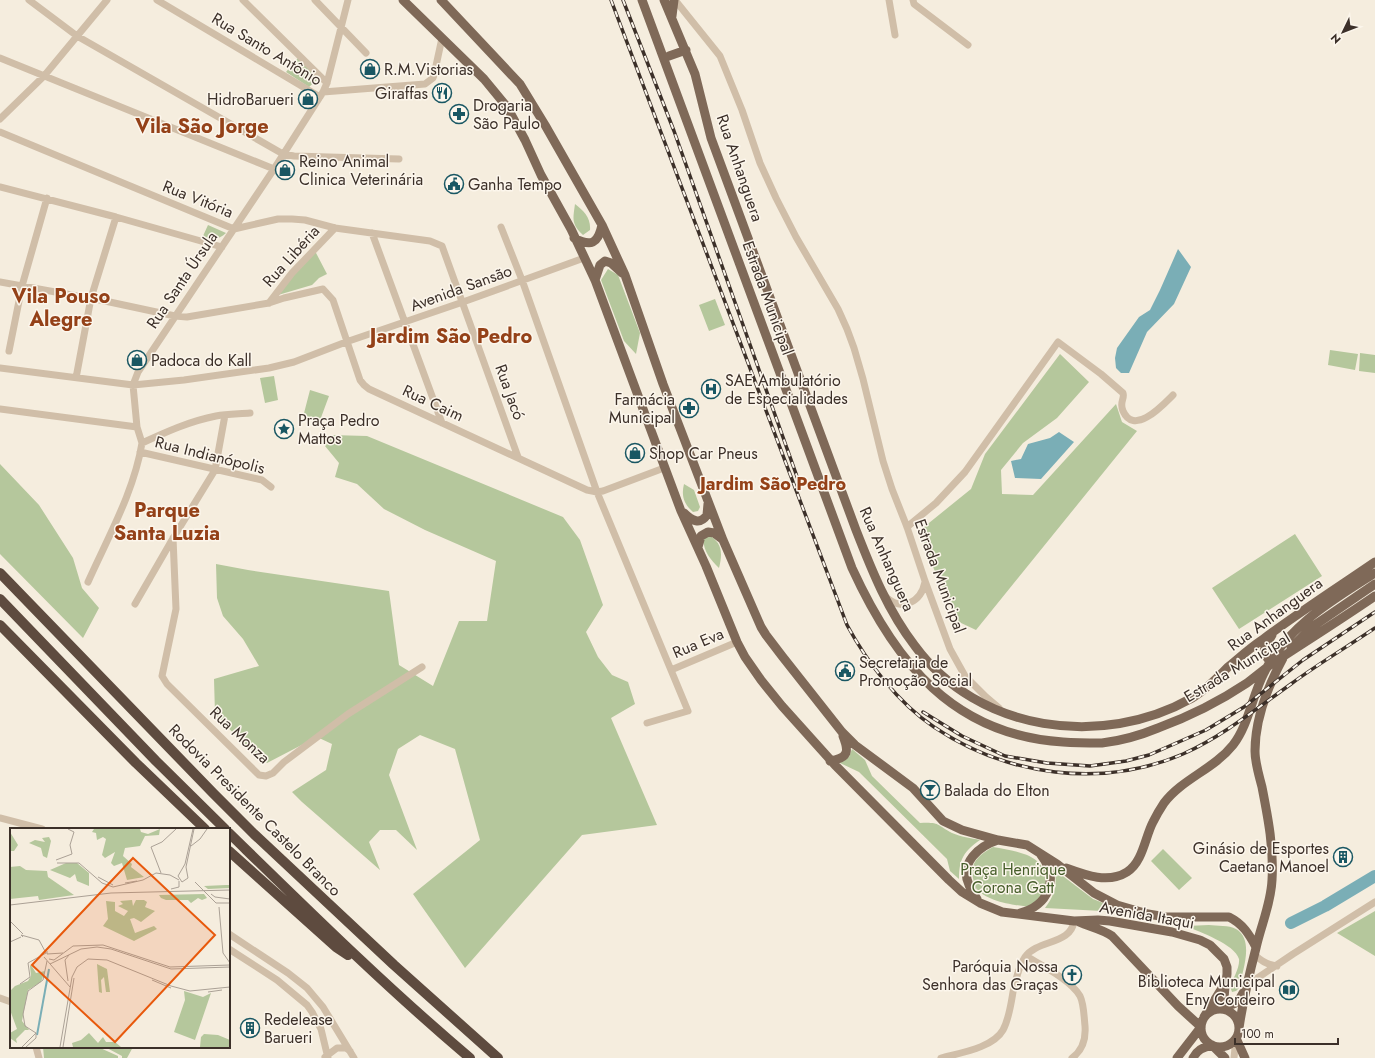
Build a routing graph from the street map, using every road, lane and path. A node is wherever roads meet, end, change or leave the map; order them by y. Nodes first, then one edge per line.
1 (29, 0) edge
2 (106, 0) edge
3 (158, 0) edge
4 (243, 0) edge
5 (315, 0) edge
6 (348, 0) edge
7 (403, 0) edge
8 (441, 0) edge
9 (642, 0) edge
10 (664, 0) edge
11 (674, 0) edge
12 (889, 0) edge
13 (906, 0) edge
14 (913, 2) edge
15 (672, 18) junction
16 (651, 21) junction
17 (342, 28) junction
18 (895, 35) dead end
19 (77, 36) junction
20 (442, 38) junction
21 (968, 45) dead end
22 (686, 50) junction
23 (366, 53) dead end
24 (669, 56) junction
25 (0, 58) edge
26 (44, 76) junction
27 (327, 83) junction
28 (322, 94) junction
29 (0, 119) edge
30 (0, 132) edge
31 (697, 147) junction
32 (284, 154) junction
33 (399, 159) dead end
34 (274, 169) junction
35 (0, 187) edge
36 (47, 198) junction
37 (116, 217) junction
38 (602, 225) junction
39 (501, 226) dead end
40 (335, 228) junction
41 (234, 229) junction
42 (372, 233) junction
43 (574, 238) junction
44 (442, 246) joint
45 (222, 247) junction
46 (584, 258) junction
47 (625, 275) junction
48 (522, 280) junction
49 (595, 280) junction
50 (0, 282) edge
51 (22, 286) junction
52 (91, 298) junction
53 (463, 302) junction
54 (269, 303) junction
55 (175, 316) junction
56 (405, 323) junction
57 (346, 342) junction
58 (9, 351) dead end
59 (0, 368) edge
60 (76, 378) junction
61 (133, 385) junction
62 (1173, 395) dead end
63 (0, 409) edge
64 (250, 413) dead end
65 (225, 415) junction
66 (442, 423) junction
67 (137, 426) junction
68 (142, 443) junction
69 (140, 452) junction
70 (518, 457) junction
71 (664, 468) junction
72 (215, 470) junction
73 (271, 487) dead end
74 (597, 492) junction
75 (708, 501) junction
76 (681, 511) junction
77 (907, 527) junction
78 (173, 538) junction
79 (723, 540) junction
80 (698, 547) junction
81 (1375, 562) edge
82 (0, 573) edge
83 (1375, 573) edge
84 (925, 581) junction
85 (88, 582) dead end
86 (1375, 584) edge
87 (882, 594) junction
88 (1375, 596) edge
89 (0, 600) edge
90 (135, 604) dead end
91 (0, 625) edge
92 (1277, 629) junction
93 (737, 642) junction
94 (1278, 660) junction
95 (422, 667) dead end
96 (671, 670) junction
97 (1006, 712) junction
98 (647, 723) dead end
99 (842, 732) junction
100 (830, 760) junction
101 (0, 818) edge
102 (38, 828) edge
103 (204, 828) edge
104 (224, 828) edge
105 (230, 834) edge
106 (998, 840) junction
107 (230, 852) edge
108 (1038, 852) junction
109 (1057, 864) junction
110 (1375, 902) edge
111 (980, 903) junction
112 (1017, 914) junction
113 (1076, 921) junction
114 (230, 935) edge
115 (230, 950) edge
116 (1255, 951) junction
117 (1026, 956) junction
118 (1276, 966) junction
119 (383, 982) junction
120 (1226, 982) junction
121 (1246, 988) junction
122 (0, 998) edge
123 (10, 1002) edge
124 (1204, 1017) junction
125 (1201, 1028) junction
126 (1239, 1028) junction
127 (1236, 1038) junction
128 (1212, 1045) junction
129 (36, 1048) edge
130 (350, 1051) junction
131 (327, 1057) edge
132 (39, 1058) edge
133 (354, 1058) edge
134 (470, 1058) edge
135 (498, 1058) edge
136 (941, 1058) edge
137 (1072, 1058) edge
138 (1177, 1058) edge
139 (1193, 1058) edge
140 (1225, 1058) edge
141 (1234, 1058) edge
142 (1245, 1058) edge

1 - 19 street
2 - 19 street
3 - 28 street, Rua Santo Antônio
4 - 27 street
5 - 17 street
6 - 17 street, Rua Santa Úrsula
7 - 20 main road
8 - 38 main road
9 - 16 main road, Estrada Municipal
10 - 15 main road, Rua Anhanguera
11 - 15 main road
11 - 77 street, Estrada Municipal
12 - 18 street
13 - 14 street
14 - 21 street
15 - 22 main road, Rua Anhanguera
16 - 24 main road
16 - 31 main road, Estrada Municipal
17 - 23 street
17 - 27 street, Rua Santa Úrsula
19 - 26 street
19 - 32 street
20 - 28 street, Rua Santo Antônio
20 - 43 main road
22 - 24 main road
22 - 87 main road, Rua Anhanguera
24 - 31 main road
25 - 26 street
26 - 29 street
26 - 34 street
27 - 28 street, Rua Santa Úrsula
28 - 32 street, Rua Santa Úrsula
30 - 41 street, Rua Vitória
31 - 94 main road, Estrada Municipal
32 - 33 street
32 - 34 street, Rua Santa Úrsula
34 - 41 street, Rua Santa Úrsula
35 - 36 street
36 - 37 street
36 - 51 street
37 - 45 street
37 - 52 street
38 - 43 main road
38 - 47 main road
39 - 48 street
40 - 41 street, Rua Vitória
40 - 42 street, Rua Vitória
40 - 54 street, Rua Libéria
41 - 45 street, Rua Santa Úrsula
42 - 44 street, Rua Vitória
42 - 56 street
43 - 46 main road
44 - 53 street, Rua Jacó
45 - 55 street, Rua Santa Úrsula
46 - 48 street, Avenida Sansão
46 - 49 main road
47 - 49 main road
47 - 75 main road
48 - 53 street, Avenida Sansão
48 - 74 street
49 - 71 main road
50 - 51 street
51 - 52 street
51 - 58 street
52 - 55 street
52 - 60 street
53 - 56 street, Avenida Sansão
53 - 70 street, Rua Jacó
54 - 55 street
54 - 57 street, Rua Caim
55 - 61 street, Rua Santa Úrsula
56 - 57 street, Avenida Sansão
56 - 66 street
57 - 61 street, Avenida Sansão
57 - 66 street, Rua Caim
59 - 60 street, Avenida Sansão
60 - 61 street, Avenida Sansão
61 - 67 street, Rua Indianópolis
62 - 77 street
63 - 67 street
64 - 65 street
65 - 68 street
65 - 72 street
66 - 70 street, Rua Caim
67 - 68 street, Rua Indianópolis
68 - 69 street
69 - 72 street, Rua Indianópolis
69 - 85 street
70 - 74 street, Rua Caim
71 - 74 street
71 - 76 main road
72 - 73 street, Rua Indianópolis
72 - 78 street
74 - 96 street
75 - 76 main road
75 - 79 main road
76 - 80 main road
77 - 84 street, Estrada Municipal
78 - 90 street
78 - 95 street, Rua Monza
79 - 80 main road
79 - 99 main road
80 - 93 main road
81 - 92 main road, Rua Anhanguera
82 - 135 highway, Rodovia Presidente Castelo Branco
83 - 109 main road
84 - 87 street
84 - 97 street, Estrada Municipal
86 - 116 main road
87 - 97 main road, Rua Anhanguera
88 - 94 main road, Estrada Municipal
89 - 104 highway
91 - 103 highway
92 - 94 main road
92 - 97 main road, Rua Anhanguera
93 - 96 street, Rua Eva
93 - 100 main road
96 - 98 street
99 - 100 main road
99 - 106 main road
100 - 111 main road
101 - 102 street
105 - 119 highway, Rodovia Presidente Castelo Branco
106 - 108 main road
106 - 111 main road
107 - 119 highway
108 - 109 main road
108 - 112 main road
109 - 116 main road
110 - 118 street
111 - 112 main road
112 - 113 main road, Avenida Itaqui
113 - 117 street
113 - 120 main road, Avenida Itaqui
113 - 125 main road
114 - 130 street
115 - 131 street
116 - 118 street
116 - 121 main road
117 - 136 street
117 - 137 street
118 - 121 street
119 - 134 highway, Rodovia Presidente Castelo Branco
120 - 121 main road, Avenida Itaqui
120 - 124 main road
121 - 126 main road
122 - 123 street
124 - 125 main road
124 - 126 main road
125 - 128 main road
125 - 138 main road
126 - 127 main road
127 - 128 main road
127 - 141 street
127 - 142 main road
128 - 139 main road
128 - 140 main road
129 - 132 street
130 - 131 street
130 - 133 street

